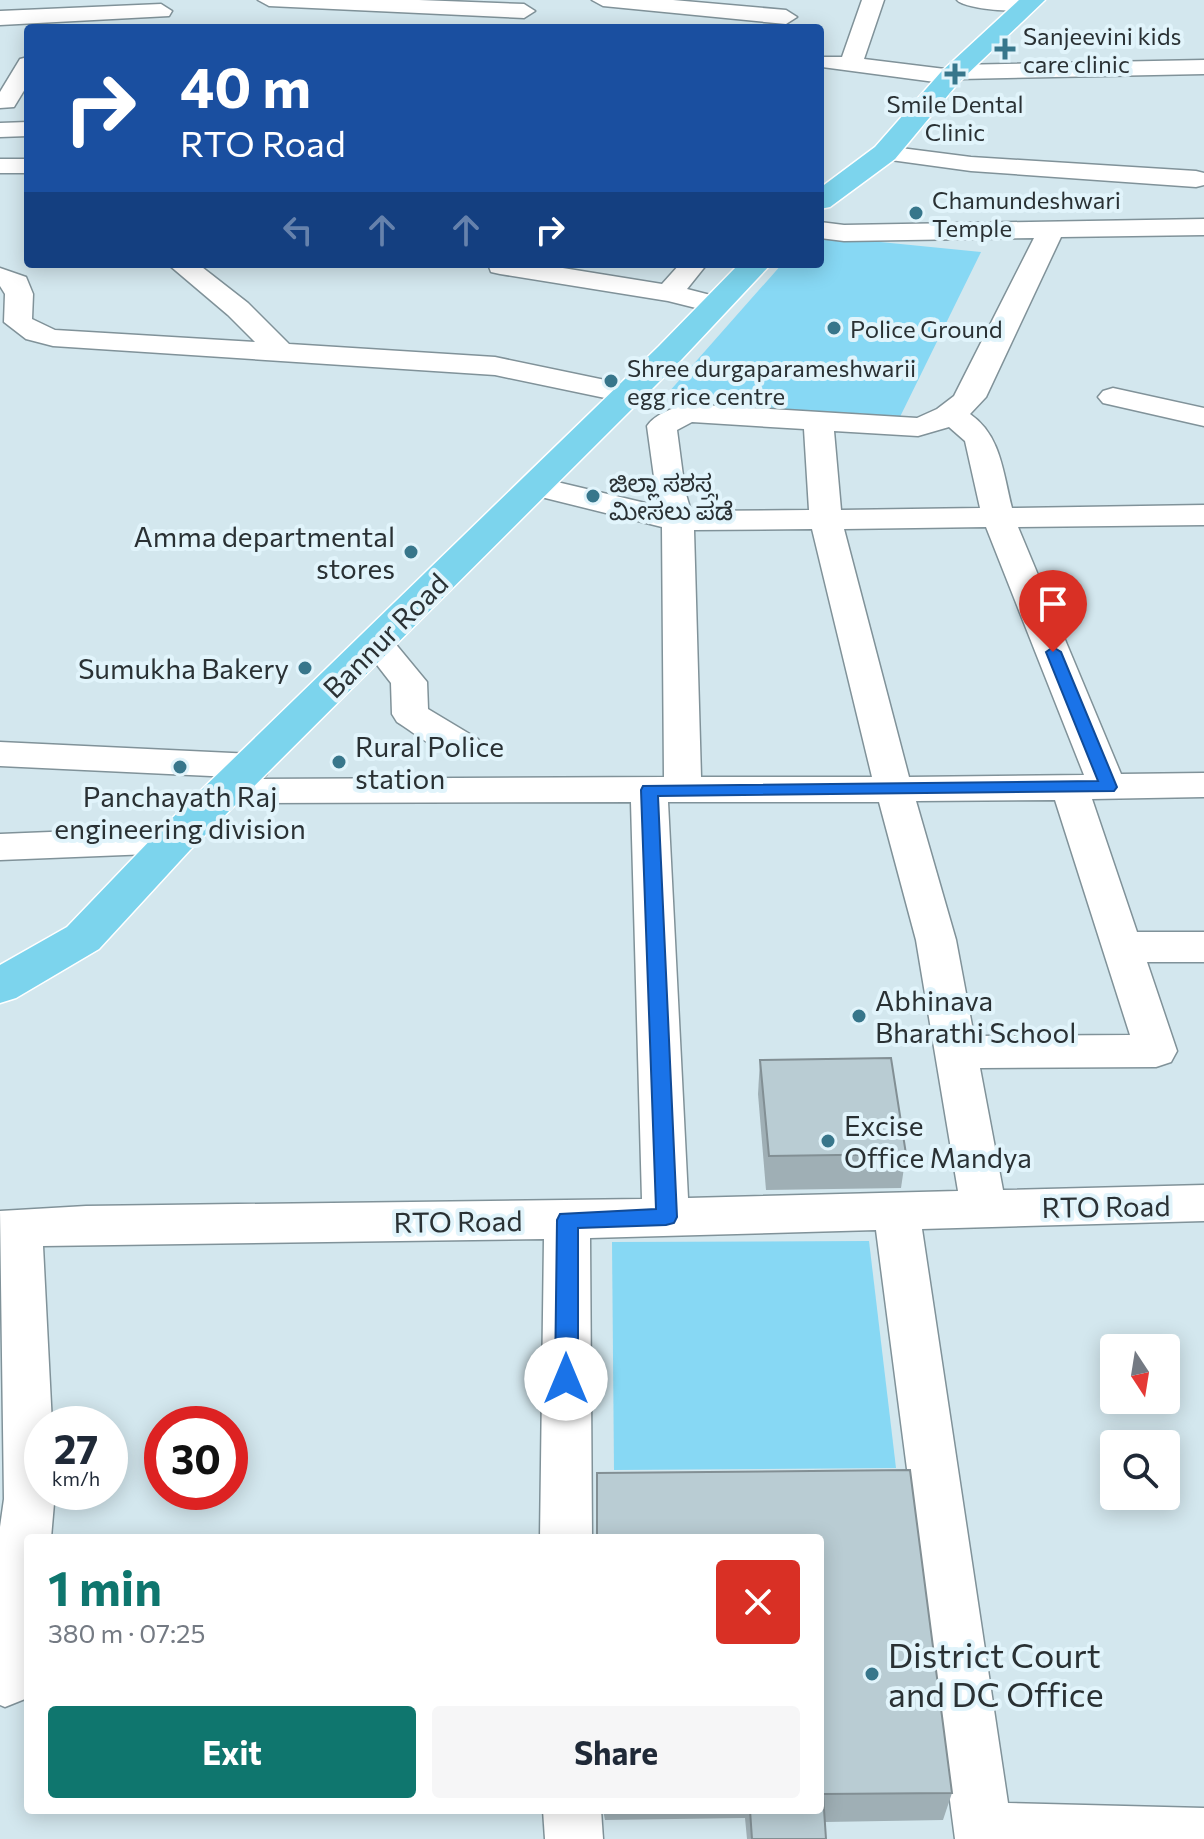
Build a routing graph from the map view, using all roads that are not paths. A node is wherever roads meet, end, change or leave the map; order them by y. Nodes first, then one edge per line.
1 (269, 0) edge
2 (603, 0) edge
3 (873, 0) edge
4 (968, 0) edge
5 (1030, 3) edge
6 (531, 6) edge
7 (55, 14) edge
8 (787, 15) edge
9 (0, 18) edge
10 (160, 19) edge
11 (506, 24) edge
12 (1204, 67) edge
13 (24, 71) edge
14 (953, 74) junction
15 (6, 102) dead end
16 (24, 129) edge
17 (0, 130) edge
18 (885, 153) junction
19 (0, 166) edge
20 (24, 166) edge
21 (1196, 179) dead end
22 (824, 198) edge
23 (1204, 227) edge
24 (1052, 228) junction
25 (824, 230) edge
26 (186, 268) edge
27 (513, 268) edge
28 (691, 268) edge
29 (752, 268) edge
30 (5, 281) edge
31 (669, 293) junction
32 (716, 305) junction
33 (280, 352) junction
34 (629, 394) junction
35 (1113, 397) dead end
36 (952, 415) junction
37 (1204, 417) edge
38 (818, 421) junction
39 (536, 486) junction
40 (1204, 515) edge
41 (998, 516) junction
42 (826, 520) junction
43 (678, 521) junction
44 (377, 643) junction
45 (465, 747) dead end
46 (0, 754) edge
47 (240, 778) junction
48 (1204, 785) edge
49 (1089, 787) junction
50 (894, 789) junction
51 (666, 790) junction
52 (175, 840) junction
53 (0, 847) edge
54 (1122, 947) junction
55 (1204, 947) edge
56 (0, 986) edge
57 (954, 1052) junction
58 (1204, 1203) edge
59 (984, 1209) junction
60 (897, 1213) junction
61 (666, 1217) junction
62 (567, 1220) junction
63 (9, 1230) edge
64 (15, 1502) edge
65 (566, 1534) edge
66 (11, 1680) edge
67 (572, 1814) edge
68 (983, 1835) edge
69 (1204, 1837) edge
70 (574, 1839) edge

1 - 6 street
2 - 8 street
3 - 14 street
4 - 5 street
5 - 14 main road
6 - 11 street
7 - 9 street
7 - 10 street
12 - 14 street
13 - 15 street
14 - 18 main road
16 - 17 street
18 - 21 street
18 - 22 main road
19 - 20 street
23 - 24 street
24 - 25 street
24 - 36 street
26 - 33 street
27 - 31 street
28 - 31 street
29 - 32 main road, Bannur Road
30 - 33 street
31 - 32 street
32 - 34 main road, Bannur Road
33 - 34 street
34 - 39 main road, Bannur Road
35 - 37 street
36 - 38 street
36 - 41 street
38 - 42 street
38 - 43 street
39 - 43 street
39 - 44 main road, Bannur Road
40 - 41 street
41 - 42 street
41 - 49 street
42 - 43 street
42 - 50 street
43 - 51 street
44 - 45 street
44 - 47 main road, Bannur Road
46 - 47 street
47 - 51 street
47 - 52 main road, Bannur Road
48 - 49 street
49 - 50 street
49 - 54 street
50 - 51 street
50 - 57 street
51 - 61 street
52 - 53 street
52 - 56 main road, Bannur Road
54 - 55 street
54 - 57 street
57 - 59 street
58 - 59 street, RTO Road
59 - 60 street, RTO Road
60 - 61 street, RTO Road
60 - 68 street
61 - 62 street, RTO Road
62 - 63 street, RTO Road
62 - 65 street
63 - 64 street
64 - 66 street
67 - 70 street
68 - 69 street

